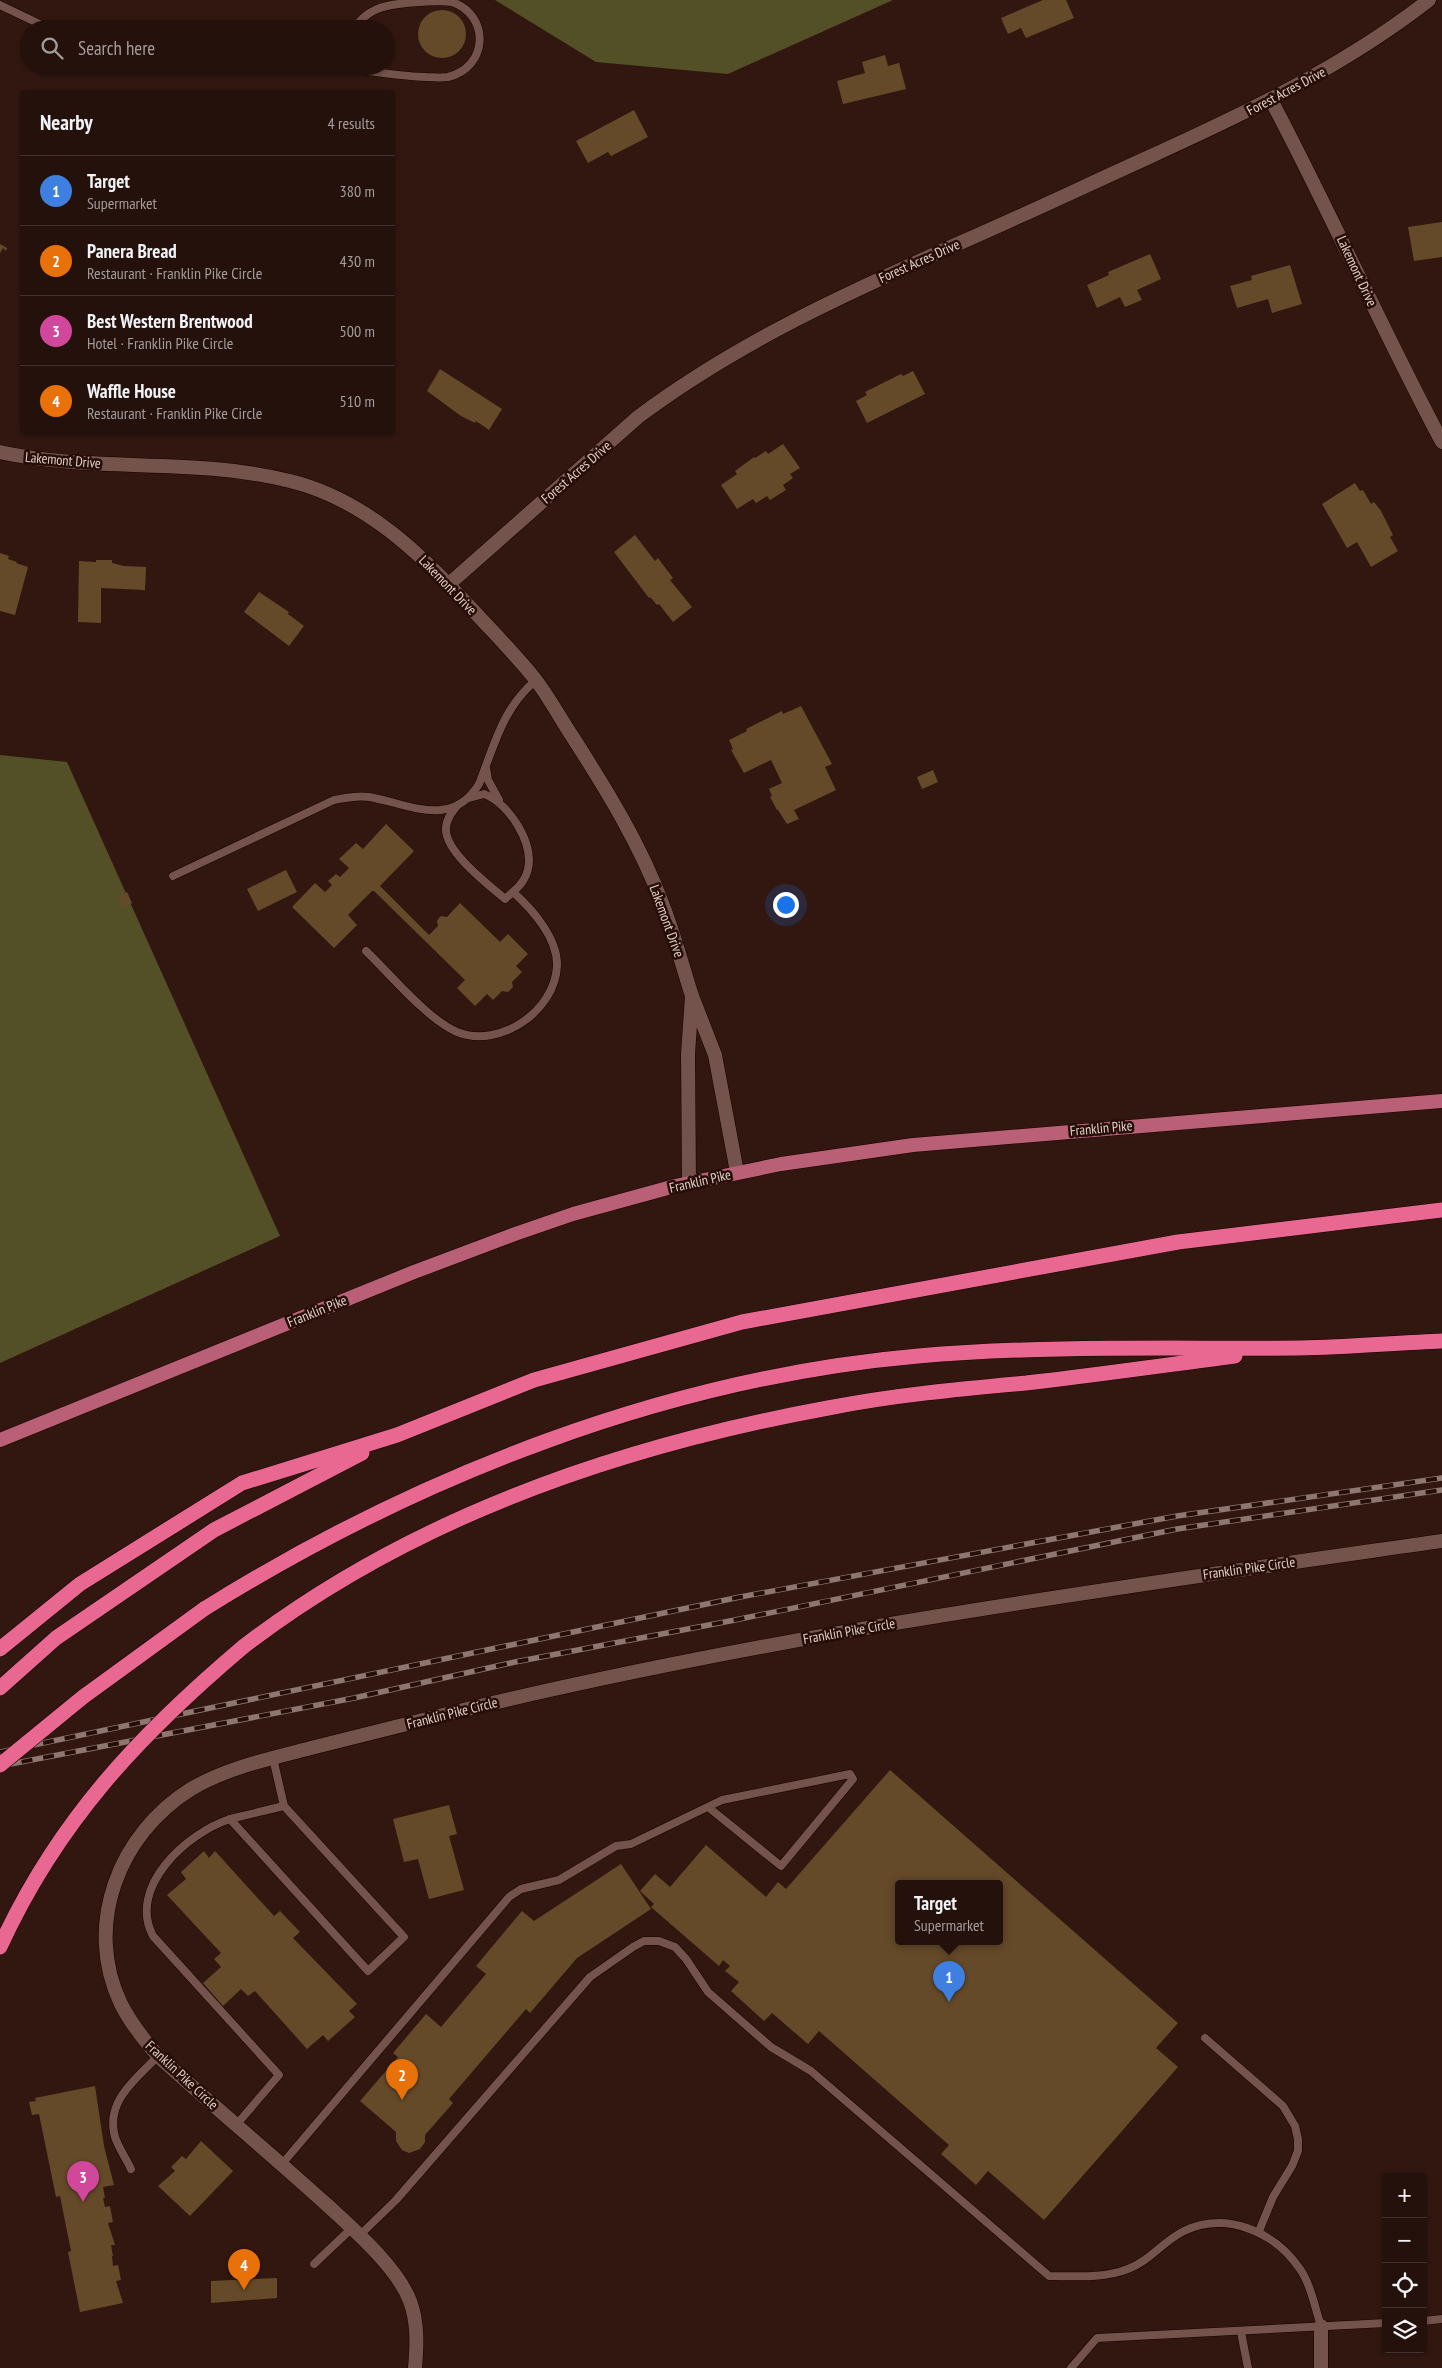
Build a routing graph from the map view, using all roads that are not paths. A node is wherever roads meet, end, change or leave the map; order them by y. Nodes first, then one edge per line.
1 (1429, 0) edge
2 (0, 5) edge
3 (31, 20) edge
4 (361, 20) edge
5 (390, 75) edge
6 (1271, 100) junction
7 (1442, 442) edge
8 (0, 452) edge
9 (449, 584) junction
10 (536, 680) junction
11 (486, 768) junction
12 (467, 799) junction
13 (458, 804) junction
14 (504, 808) junction
15 (173, 876) dead end
16 (513, 892) junction
17 (366, 951) dead end
18 (692, 996) junction
19 (1442, 1101) edge
20 (737, 1172) junction
21 (690, 1182) junction
22 (1442, 1210) edge
23 (1442, 1341) edge
24 (1304, 1348) junction
25 (397, 1435) junction
26 (0, 1440) edge
27 (1442, 1541) edge
28 (0, 1649) edge
29 (0, 1688) edge
30 (273, 1758) junction
31 (0, 1765) edge
32 (284, 1806) junction
33 (708, 1806) junction
34 (230, 1818) junction
35 (0, 1947) edge
36 (1205, 2038) dead end
37 (158, 2056) junction
38 (237, 2124) junction
39 (282, 2164) junction
40 (131, 2169) dead end
41 (1259, 2231) junction
42 (356, 2232) junction
43 (314, 2264) dead end
44 (1442, 2319) edge
45 (1427, 2321) edge
46 (1382, 2323) edge
47 (1321, 2326) junction
48 (1241, 2332) junction
49 (415, 2368) edge
50 (1071, 2368) edge
51 (1248, 2368) edge
52 (1321, 2368) edge

1 - 6 street, Forest Acres Drive
2 - 3 lane
4 - 5 lane
6 - 7 street, Lakemont Drive
6 - 9 street, Forest Acres Drive
8 - 9 street, Lakemont Drive
9 - 10 street, Lakemont Drive
10 - 11 lane
10 - 18 street, Lakemont Drive
11 - 12 lane
11 - 14 lane
12 - 13 lane
12 - 14 lane
13 - 15 lane
13 - 16 lane
14 - 16 lane
16 - 17 lane
18 - 20 street, Lakemont Drive
18 - 21 street, Lakemont Drive
19 - 20 main road, Franklin Pike
20 - 21 main road, Franklin Pike
21 - 26 main road, Franklin Pike
22 - 25 highway
23 - 24 highway
24 - 31 highway, bridge
24 - 35 highway, bridge
25 - 28 highway
25 - 29 highway
27 - 30 street, Franklin Pike Circle
30 - 32 lane
30 - 37 street, Franklin Pike Circle
32 - 34 lane
32 - 34 lane
33 - 33 lane
33 - 39 lane
34 - 38 lane
36 - 41 lane
37 - 38 street, Franklin Pike Circle
37 - 40 lane
38 - 39 street, Franklin Pike Circle
39 - 42 street, Franklin Pike Circle
41 - 42 lane
41 - 47 lane
42 - 43 lane
42 - 49 street, Franklin Pike Circle
44 - 45 lane
46 - 47 lane
47 - 48 lane
47 - 52 street
48 - 50 lane
48 - 51 lane

